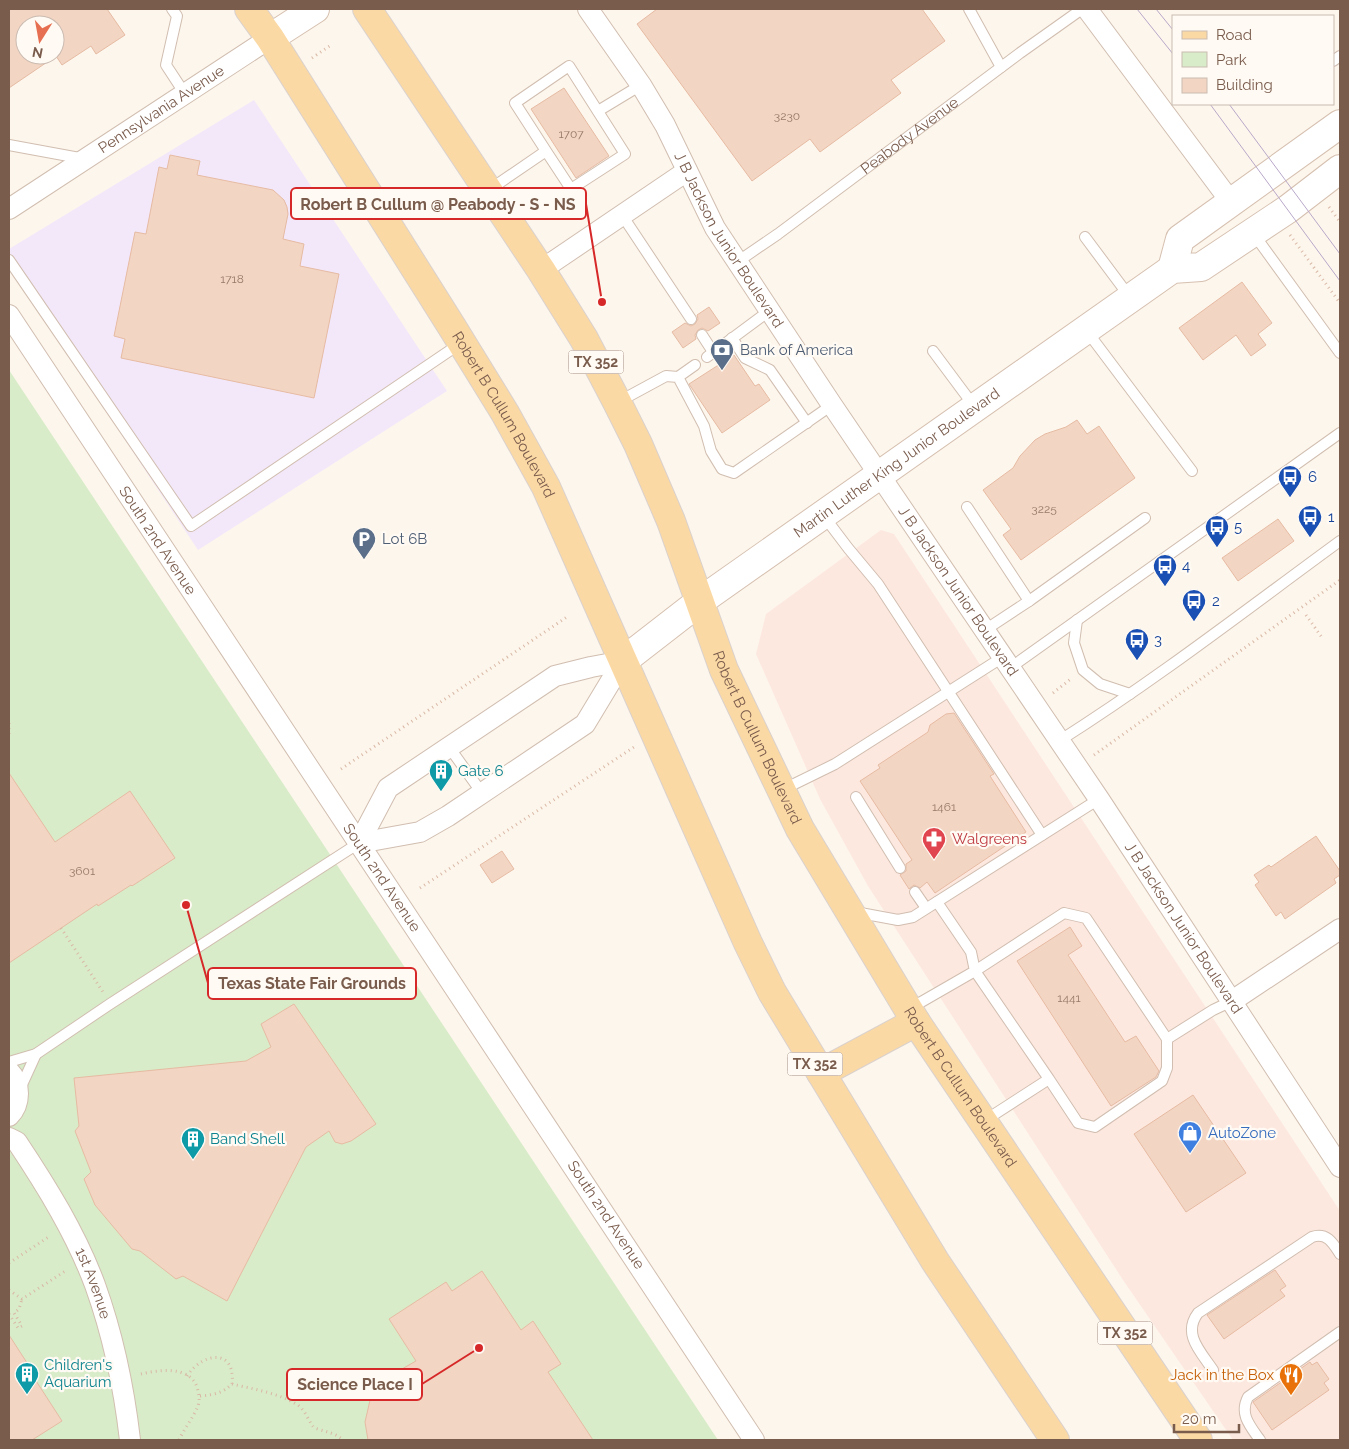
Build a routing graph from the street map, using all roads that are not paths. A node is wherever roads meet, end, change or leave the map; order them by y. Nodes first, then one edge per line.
1 (172, 9) edge
2 (249, 9) edge
3 (315, 9) edge
4 (367, 9) edge
5 (588, 9) edge
6 (969, 9) edge
7 (1082, 9) edge
8 (1087, 9) edge
9 (270, 38) junction
10 (1001, 67) junction
11 (641, 85) junction
12 (185, 94) junction
13 (598, 111) junction
14 (1340, 124) edge
15 (9, 145) edge
16 (546, 150) junction
17 (86, 159) junction
18 (1340, 169) edge
19 (687, 171) junction
20 (488, 190) junction
21 (1231, 202) junction
22 (9, 209) edge
23 (622, 215) junction
24 (1253, 232) junction
25 (1085, 237) dead end
26 (9, 260) edge
27 (737, 262) junction
28 (1172, 269) junction
29 (542, 270) junction
30 (1130, 298) junction
31 (769, 311) junction
32 (9, 315) edge
33 (691, 319) dead end
34 (1085, 329) junction
35 (702, 335) dead end
36 (732, 338) junction
37 (461, 342) junction
38 (933, 351) dead end
39 (1340, 353) edge
40 (695, 365) dead end
41 (678, 377) junction
42 (617, 402) junction
43 (832, 405) junction
44 (975, 406) junction
45 (807, 423) junction
46 (1340, 433) edge
47 (1192, 472) dead end
48 (880, 474) junction
49 (967, 507) dead end
50 (823, 514) junction
51 (1145, 518) dead end
52 (1340, 541) edge
53 (1029, 601) junction
54 (699, 602) junction
55 (1077, 620) junction
56 (985, 630) junction
57 (623, 661) junction
58 (1007, 663) junction
59 (949, 691) junction
60 (1130, 694) junction
61 (1059, 741) junction
62 (449, 747) junction
63 (781, 790) junction
64 (482, 793) junction
65 (856, 797) dead end
66 (1099, 799) junction
67 (1042, 835) junction
68 (359, 843) junction
69 (900, 868) dead end
70 (915, 892) dead end
71 (937, 902) junction
72 (926, 908) junction
73 (850, 911) junction
74 (1340, 929) edge
75 (975, 972) junction
76 (1232, 1001) junction
77 (912, 1016) junction
78 (1167, 1039) junction
79 (36, 1054) junction
80 (9, 1062) edge
81 (9, 1071) edge
82 (821, 1073) junction
83 (1048, 1079) junction
84 (14, 1104) edge
85 (982, 1122) junction
86 (13, 1140) edge
87 (1340, 1167) edge
88 (1340, 1254) edge
89 (1340, 1332) edge
90 (1214, 1370) dead end
91 (130, 1440) edge
92 (754, 1440) edge
93 (1055, 1440) edge
94 (1198, 1440) edge
95 (1260, 1440) edge

1 - 12 lane
2 - 9 main road, Robert B Cullum Boulevard / TX 352
3 - 9 main road, Pennsylvania Avenue
4 - 20 main road, Robert B Cullum Boulevard / TX 352
5 - 11 street, J B Jackson Junior Boulevard
6 - 10 lane
7 - 10 lane, Peabody Avenue
8 - 21 street
9 - 12 street, Pennsylvania Avenue
9 - 37 main road, Robert B Cullum Boulevard / TX 352
10 - 27 lane, Peabody Avenue
11 - 13 lane
11 - 19 street, J B Jackson Junior Boulevard
12 - 17 street, Pennsylvania Avenue
13 - 16 lane
13 - 16 lane
14 - 21 main road
15 - 17 lane
16 - 20 lane
17 - 22 street, Pennsylvania Avenue
18 - 24 main road
19 - 23 street
19 - 27 street, J B Jackson Junior Boulevard
20 - 29 main road, Robert B Cullum Boulevard / TX 352
21 - 28 main road
23 - 29 street
23 - 33 lane
24 - 28 main road
24 - 39 lane
25 - 30 lane
26 - 37 lane
27 - 31 street, J B Jackson Junior Boulevard
28 - 30 main road, Martin Luther King Junior Boulevard
29 - 42 main road, Robert B Cullum Boulevard / TX 352
30 - 34 main road, Martin Luther King Junior Boulevard
31 - 36 lane
31 - 43 street, J B Jackson Junior Boulevard
32 - 68 street, South 2nd Avenue
34 - 44 main road, Martin Luther King Junior Boulevard
34 - 47 lane
35 - 36 lane
36 - 45 lane
37 - 57 main road, Robert B Cullum Boulevard / TX 352
38 - 44 lane
40 - 41 lane
41 - 42 lane
41 - 45 lane
42 - 54 main road, Robert B Cullum Boulevard / TX 352
43 - 45 lane
43 - 48 street, J B Jackson Junior Boulevard
44 - 48 main road, Martin Luther King Junior Boulevard
46 - 55 lane
48 - 50 main road, Martin Luther King Junior Boulevard
48 - 56 street, J B Jackson Junior Boulevard
49 - 53 lane
50 - 54 main road, Martin Luther King Junior Boulevard
50 - 59 lane
51 - 53 lane
52 - 60 lane
53 - 56 lane
54 - 57 main road, Martin Luther King Junior Boulevard
54 - 63 main road, Robert B Cullum Boulevard / TX 352
55 - 58 lane
55 - 60 lane
56 - 58 street, J B Jackson Junior Boulevard
57 - 62 street, Martin Luther King Junior Boulevard
57 - 64 street, Martin Luther King Junior Boulevard
57 - 82 main road, Robert B Cullum Boulevard / TX 352
58 - 59 lane
58 - 61 street, J B Jackson Junior Boulevard
59 - 63 lane
59 - 67 lane
60 - 61 lane
61 - 66 street, J B Jackson Junior Boulevard
62 - 64 lane
62 - 68 street, Martin Luther King Junior Boulevard
63 - 73 main road, Robert B Cullum Boulevard / TX 352
64 - 68 street, Martin Luther King Junior Boulevard
65 - 69 lane
66 - 67 lane
66 - 76 street, J B Jackson Junior Boulevard
67 - 71 lane
68 - 79 lane, Martin Luther King Junior Boulevard
68 - 92 street, South 2nd Avenue
70 - 72 lane
71 - 72 lane
71 - 75 lane
72 - 73 lane
73 - 77 main road, Robert B Cullum Boulevard / TX 352
74 - 76 street
75 - 77 lane
75 - 78 lane
75 - 83 lane
76 - 78 lane
76 - 87 street, J B Jackson Junior Boulevard
77 - 82 main road
77 - 85 main road, Robert B Cullum Boulevard / TX 352
78 - 83 lane
79 - 80 lane
79 - 84 lane
81 - 84 street, 1st Avenue
82 - 93 main road, Robert B Cullum Boulevard / TX 352
83 - 85 lane
84 - 86 street, 1st Avenue
85 - 94 main road, Robert B Cullum Boulevard / TX 352
86 - 91 street, 1st Avenue
88 - 90 lane
89 - 95 lane

